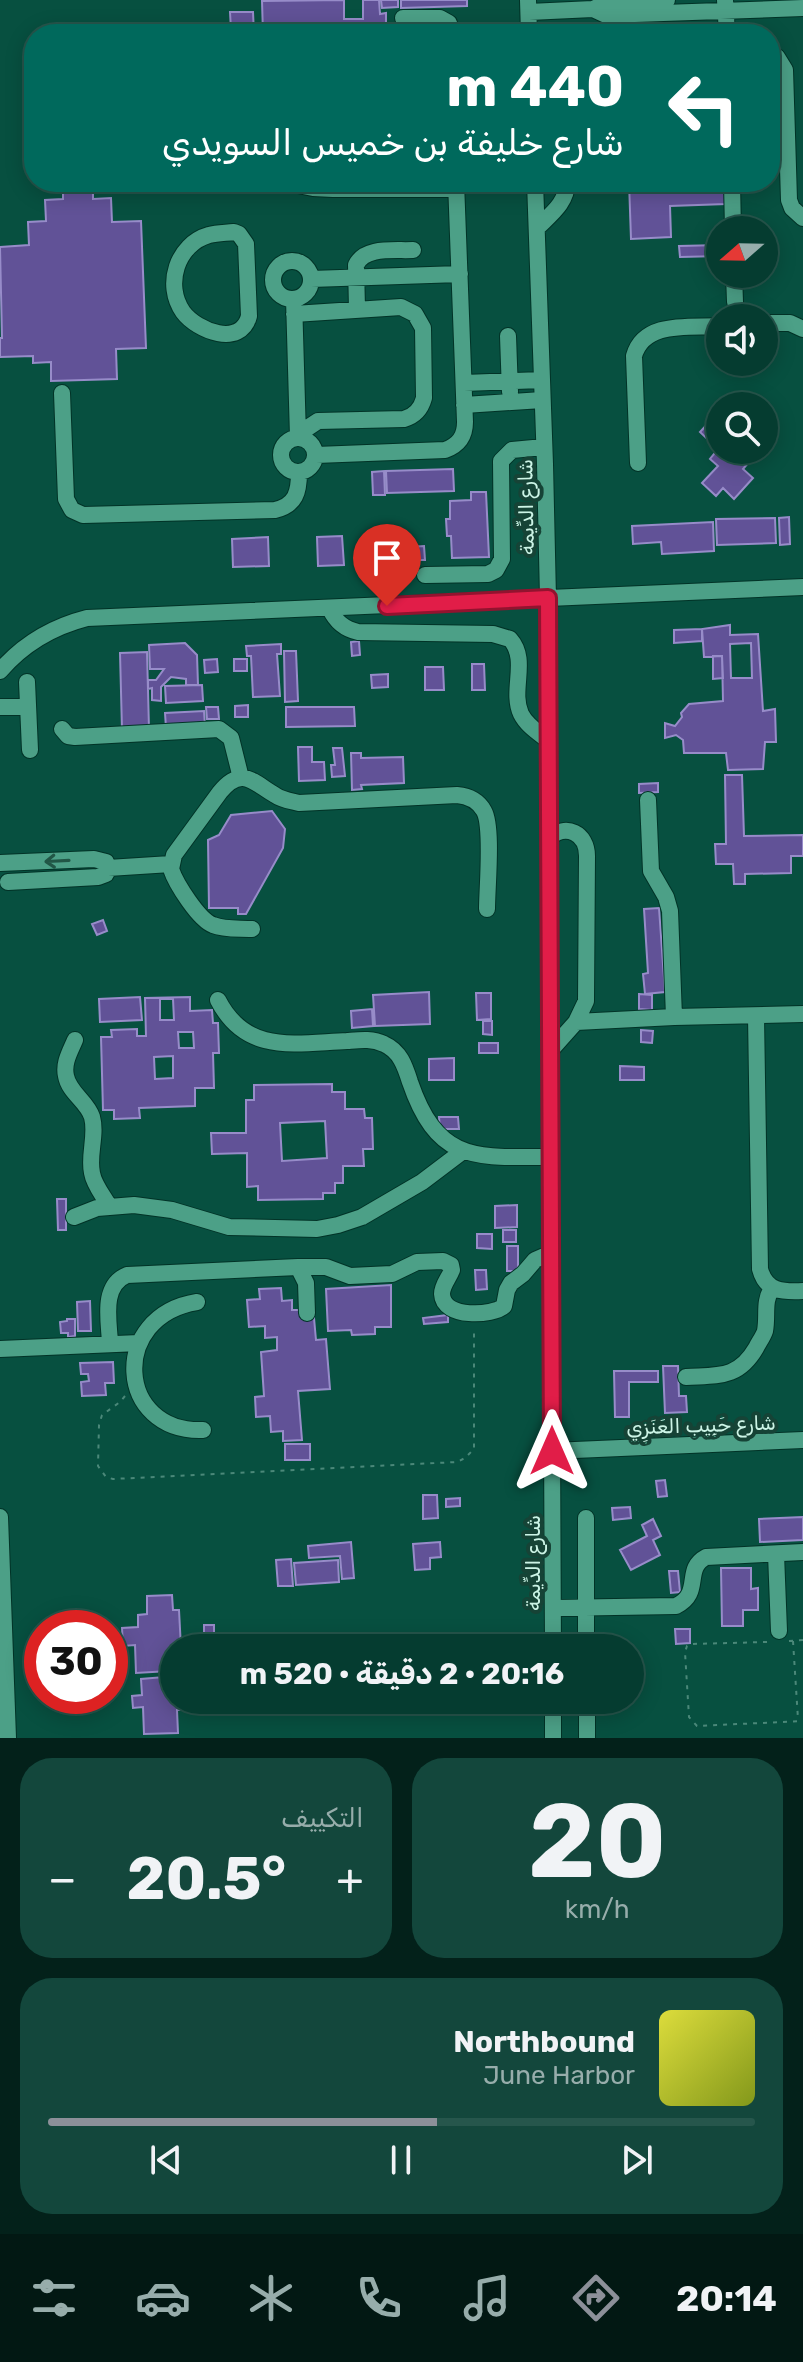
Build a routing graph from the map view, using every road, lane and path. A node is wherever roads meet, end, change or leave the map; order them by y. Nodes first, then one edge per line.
1 (667, 0) edge
2 (725, 5) edge
3 (528, 6) edge
4 (803, 8) edge
5 (593, 9) junction
6 (403, 18) dead end
7 (449, 24) edge
8 (780, 62) edge
9 (456, 192) edge
10 (535, 192) edge
11 (566, 192) edge
12 (732, 192) edge
13 (733, 216) edge
14 (803, 218) edge
15 (537, 228) junction
16 (413, 250) dead end
17 (460, 274) junction
18 (356, 278) junction
19 (311, 279) junction
20 (274, 281) junction
21 (248, 282) junction
22 (734, 288) edge
23 (735, 302) dead end
24 (294, 306) junction
25 (357, 309) junction
26 (778, 323) edge
27 (706, 327) edge
28 (803, 329) edge
29 (508, 336) dead end
30 (542, 380) junction
31 (510, 382) junction
32 (464, 383) junction
33 (62, 393) dead end
34 (542, 400) junction
35 (511, 402) junction
36 (464, 405) junction
37 (300, 438) junction
38 (544, 447) junction
39 (316, 455) junction
40 (638, 463) dead end
41 (299, 472) junction
42 (425, 575) dead end
43 (803, 587) edge
44 (548, 598) junction
45 (330, 609) junction
46 (0, 671) edge
47 (27, 682) dead end
48 (0, 707) edge
49 (28, 707) junction
50 (62, 729) dead end
51 (549, 741) junction
52 (30, 750) dead end
53 (241, 778) junction
54 (648, 800) dead end
55 (549, 838) junction
56 (0, 863) edge
57 (171, 864) junction
58 (108, 868) junction
59 (8, 882) dead end
60 (487, 909) dead end
61 (252, 929) dead end
62 (218, 1000) dead end
63 (803, 1014) edge
64 (756, 1016) junction
65 (674, 1017) junction
66 (576, 1022) junction
67 (75, 1040) dead end
68 (551, 1050) junction
69 (463, 1151) junction
70 (551, 1157) junction
71 (109, 1206) junction
72 (74, 1217) dead end
73 (551, 1253) junction
74 (298, 1267) junction
75 (772, 1288) junction
76 (803, 1291) edge
77 (197, 1302) dead end
78 (474, 1312) junction
79 (307, 1313) dead end
80 (110, 1343) junction
81 (139, 1343) junction
82 (0, 1349) edge
83 (135, 1376) junction
84 (686, 1377) dead end
85 (203, 1430) dead end
86 (803, 1440) edge
87 (552, 1451) junction
88 (0, 1517) edge
89 (586, 1518) dead end
90 (803, 1552) edge
91 (776, 1554) junction
92 (554, 1608) junction
93 (586, 1608) junction
94 (553, 1634) edge
95 (586, 1634) edge
96 (786, 1636) junction
97 (803, 1640) edge
98 (3, 1652) edge
99 (553, 1714) edge
100 (587, 1714) edge
101 (798, 1721) junction
102 (803, 1721) edge
103 (8, 1738) edge
104 (553, 1738) edge
105 (587, 1738) edge

1 - 5 street
2 - 4 street
2 - 5 street
3 - 5 street
6 - 7 street
8 - 14 street
9 - 17 street
10 - 15 street, شارع الدِّيمة
11 - 15 street
12 - 13 street
15 - 30 street, شارع الدِّيمة
16 - 18 street
17 - 18 street
17 - 32 street
18 - 19 street
18 - 25 street
19 - 20 street
19 - 24 street
20 - 21 street
20 - 24 street
21 - 21 street
22 - 23 street
24 - 25 street
24 - 37 street
25 - 37 street
26 - 28 street
27 - 40 street
29 - 31 street
30 - 31 street
30 - 34 street, شارع الدِّيمة
31 - 32 street
31 - 35 street
32 - 36 street
33 - 41 street
34 - 35 street
34 - 38 street, شارع الدِّيمة
35 - 36 street
36 - 39 street
37 - 39 street
37 - 41 street
38 - 42 street
38 - 44 street, شارع الدِّيمة
39 - 41 street
43 - 44 street
44 - 45 street
44 - 51 street, شارع الدِّيمة
45 - 46 street
45 - 51 street
47 - 49 street
48 - 49 street
49 - 52 street
50 - 53 street
51 - 55 street, شارع الدِّيمة
53 - 57 street
53 - 60 street
54 - 65 street
55 - 66 street
55 - 68 street, شارع الدِّيمة
58 -> 56 street
57 - 58 street
57 - 61 street
58 - 59 street
62 - 69 street
63 - 64 street
64 - 65 street
64 - 75 street
65 - 66 street
66 - 68 street
67 - 71 street
68 - 70 street, شارع الدِّيمة
69 - 70 street
69 - 71 street
70 - 73 street, شارع الدِّيمة
71 - 72 street
73 - 78 street
73 - 87 street, شارع الدِّيمة
74 - 78 street
74 - 79 street
74 - 80 street
75 - 76 street
75 - 84 street
77 - 81 street
78 - 83 path
80 - 81 street
80 - 82 street
81 - 83 street
83 - 85 street
86 - 87 street, شارع حَبِيب العَنَزِي
87 - 92 street, شارع الدِّيمة
88 - 98 street
89 - 93 street
90 - 91 street
91 - 93 street
91 - 96 street
92 - 93 street
92 - 94 street, شارع الدِّيمة
93 - 95 street
96 - 97 path
96 - 101 path
96 - 101 path
98 - 103 street
99 - 104 street
100 - 105 street
101 - 102 path

